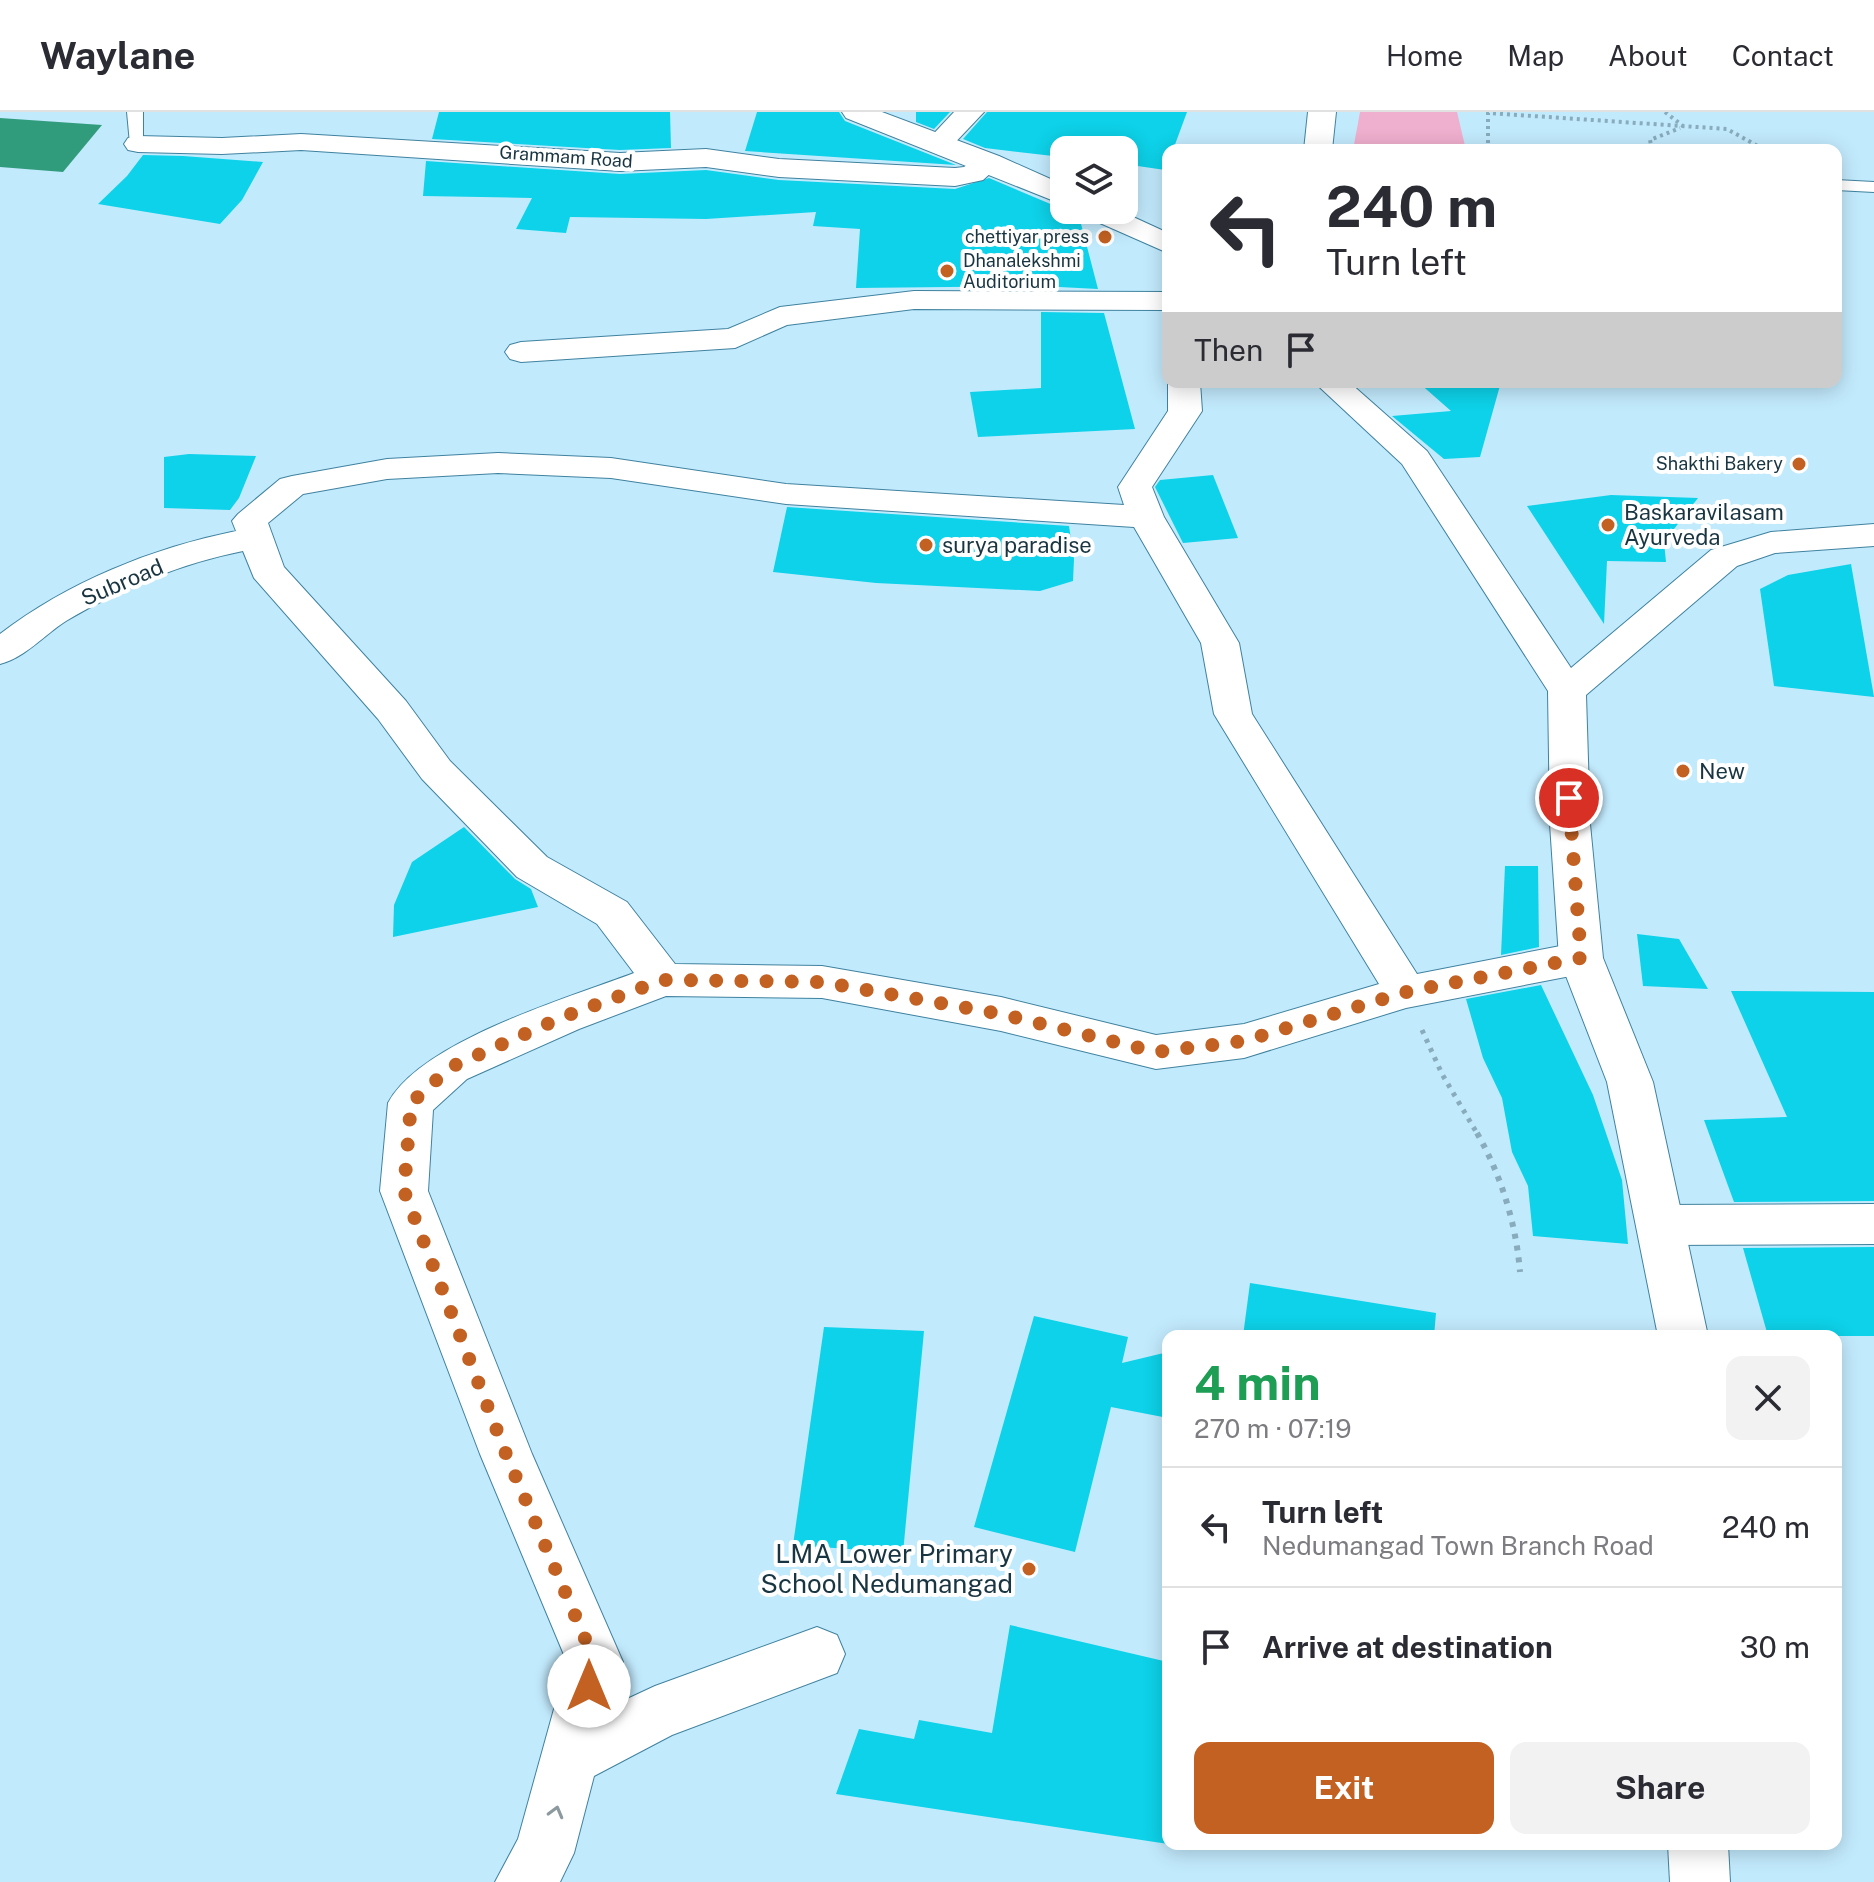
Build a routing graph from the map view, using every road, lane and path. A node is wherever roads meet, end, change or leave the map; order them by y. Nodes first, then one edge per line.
1 (135, 112) edge
2 (856, 112) edge
3 (970, 112) edge
4 (1322, 112) edge
5 (1665, 112) edge
6 (1684, 126) junction
7 (939, 143) junction
8 (138, 144) joint
9 (1319, 144) edge
10 (1488, 144) edge
11 (1651, 144) edge
12 (1754, 144) edge
13 (989, 162) junction
14 (1842, 185) edge
15 (1874, 187) edge
16 (1050, 190) edge
17 (1124, 224) edge
18 (1162, 241) edge
19 (1162, 301) edge
20 (521, 352) dead end
21 (1184, 388) edge
22 (1337, 388) edge
23 (1146, 517) junction
24 (238, 530) junction
25 (1874, 535) edge
26 (0, 652) edge
27 (1567, 691) junction
28 (1581, 958) junction
29 (663, 980) junction
30 (1406, 992) junction
31 (1874, 1224) edge
32 (1661, 1225) junction
33 (1520, 1272) dead end
34 (1682, 1330) edge
35 (817, 1654) dead end
36 (571, 1757) junction
37 (1698, 1850) edge
38 (525, 1882) edge
39 (1700, 1882) edge

1 - 8 lane
2 - 7 street
3 - 7 street
4 - 9 street
5 - 6 path
6 - 10 path
6 - 11 path
6 - 12 path
7 - 13 street
8 - 13 street, Grammam Road
13 - 16 street
14 - 15 lane
17 - 18 street
19 - 20 street
21 - 23 street
22 - 27 street
23 - 24 street
23 - 30 street
24 - 26 street, Subroad
24 - 29 street
25 - 27 street
27 - 28 street
28 - 30 street
28 - 32 street
29 - 30 street
29 - 36 street
30 - 33 path
31 - 32 street
32 - 34 street
35 - 36 street
38 -> 36 street
37 - 39 street

